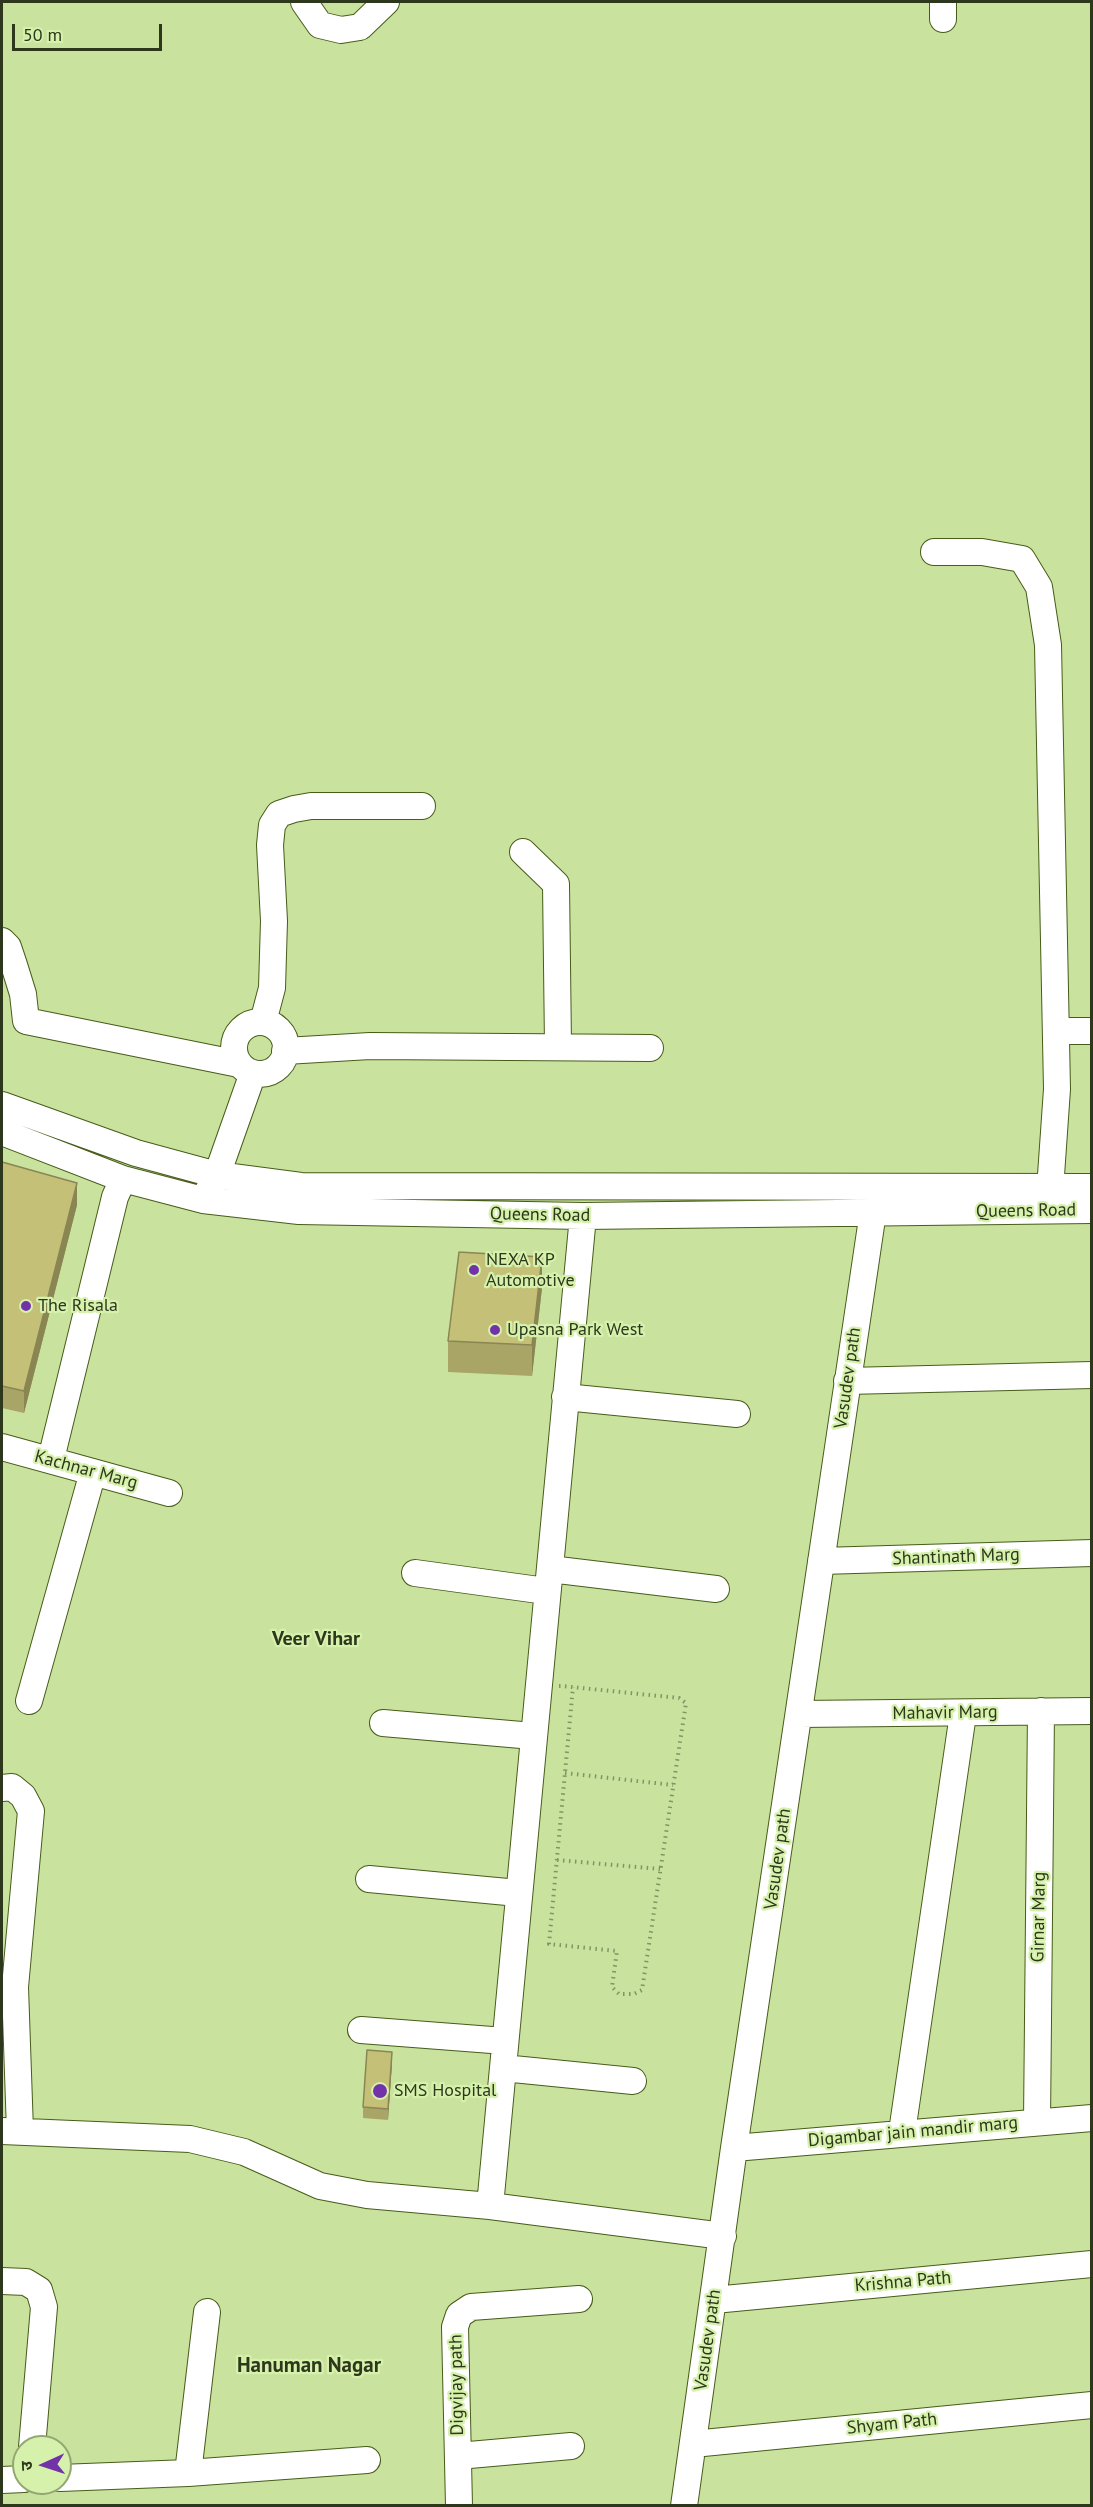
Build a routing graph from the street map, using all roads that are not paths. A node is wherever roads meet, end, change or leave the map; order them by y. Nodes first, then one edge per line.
1 (304, 2) edge
2 (386, 2) edge
3 (934, 552) dead end
4 (422, 806) dead end
5 (523, 852) dead end
6 (2, 941) edge
7 (264, 1022) junction
8 (1092, 1030) edge
9 (1056, 1031) junction
10 (558, 1046) junction
11 (650, 1047) dead end
12 (285, 1051) junction
13 (246, 1068) junction
14 (2, 1106) edge
15 (2, 1132) edge
16 (217, 1174) junction
17 (123, 1179) junction
18 (1092, 1187) edge
19 (1049, 1198) junction
20 (203, 1200) junction
21 (1092, 1210) edge
22 (873, 1212) junction
23 (583, 1216) junction
24 (1092, 1375) edge
25 (847, 1381) junction
26 (565, 1397) junction
27 (737, 1414) dead end
28 (2, 1447) edge
29 (51, 1459) junction
30 (93, 1472) junction
31 (170, 1493) dead end
32 (1092, 1553) edge
33 (820, 1561) junction
34 (415, 1573) dead end
35 (548, 1580) junction
36 (716, 1589) dead end
37 (29, 1701) dead end
38 (1092, 1711) edge
39 (1041, 1712) junction
40 (798, 1714) junction
41 (963, 1714) junction
42 (382, 1723) dead end
43 (533, 1736) junction
44 (2, 1788) edge
45 (369, 1879) dead end
46 (518, 1893) junction
47 (8, 1987) edge
48 (361, 2030) dead end
49 (505, 2041) junction
50 (503, 2068) junction
51 (633, 2081) dead end
52 (1092, 2118) edge
53 (1037, 2122) junction
54 (11, 2131) edge
55 (902, 2132) junction
56 (734, 2148) junction
57 (490, 2206) junction
58 (723, 2236) junction
59 (1092, 2264) edge
60 (2, 2281) edge
61 (579, 2299) dead end
62 (714, 2300) junction
63 (207, 2312) dead end
64 (1092, 2405) edge
65 (33, 2435) edge
66 (693, 2444) junction
67 (572, 2446) dead end
68 (458, 2456) junction
69 (367, 2460) dead end
70 (188, 2473) junction
71 (72, 2478) edge
72 (459, 2505) edge
73 (684, 2505) edge

1 - 2 street
3 - 9 street
4 - 7 street
5 - 10 street
6 - 13 street
7 - 12 street
7 - 13 street
8 - 9 street
9 - 19 street
10 - 11 street
10 - 12 street
12 - 13 street
13 - 16 street
14 - 16 street, Queens Road
15 - 17 street, Queens Road
16 - 19 street, Queens Road
16 - 20 street
17 - 20 street, Queens Road
17 - 29 street
18 - 19 street, Queens Road
19 - 21 street, Queens Road
19 - 22 street, Queens Road
20 - 23 street, Queens Road
22 - 23 street, Queens Road
22 - 25 street, Vasudev path
23 - 26 street
24 - 25 street
25 - 33 street, Vasudev path
26 - 27 street
26 - 35 street
28 - 29 street, Kachnar Marg
29 - 30 street, Kachnar Marg
30 - 31 street, Kachnar Marg
30 - 37 street
32 - 33 street, Shantinath Marg
33 - 40 street, Vasudev path
34 - 35 street
35 - 36 street
35 - 43 street
38 - 39 street, Mahavir Marg
39 - 41 street, Mahavir Marg
39 - 53 street, Girnar Marg
40 - 41 street, Mahavir Marg
40 - 56 street, Vasudev path
41 - 55 street
42 - 43 street
43 - 46 street
44 - 47 street
45 - 46 street
46 - 49 street
47 - 54 street
48 - 49 street
49 - 50 street
50 - 51 street
50 - 57 street
52 - 53 street, Digambar jain mandir marg
53 - 55 street, Digambar jain mandir marg
54 - 57 street
55 - 56 street, Digambar jain mandir marg
56 - 58 street, Vasudev path
57 - 58 street
58 - 62 street, Vasudev path
59 - 62 street, Krishna Path
60 - 65 street
61 - 68 street, Digvijay path
62 - 66 street, Vasudev path
63 - 70 street
64 - 66 street, Shyam Path
66 - 73 street, Vasudev path
67 - 68 street
68 - 72 street, Digvijay path
69 - 70 street
70 - 71 street

